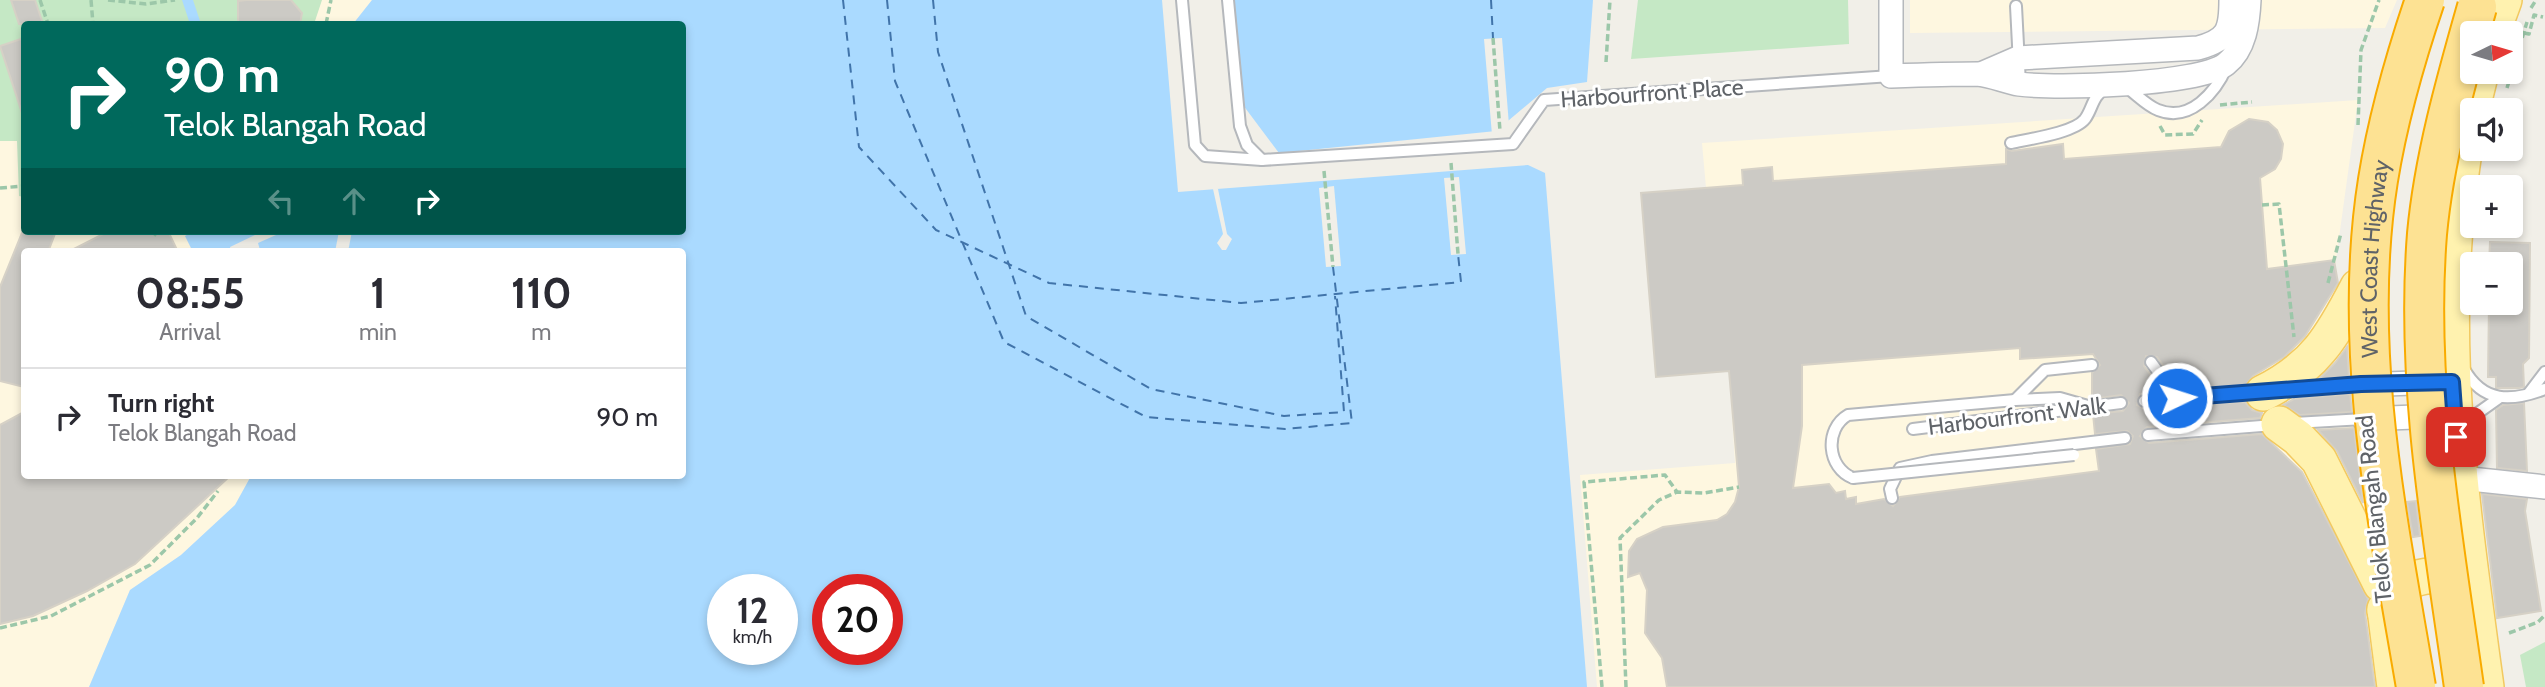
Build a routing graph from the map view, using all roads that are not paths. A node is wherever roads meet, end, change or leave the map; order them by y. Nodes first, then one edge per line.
1 (1182, 0) edge
2 (1228, 0) edge
3 (1891, 0) edge
4 (2231, 0) edge
5 (2249, 0) edge
6 (2409, 0) edge
7 (2425, 0) edge
8 (2016, 6) dead end
9 (2499, 18) edge
10 (2018, 58) junction
11 (2228, 63) junction
12 (1981, 74) junction
13 (1891, 76) junction
14 (2118, 83) junction
15 (2020, 84) junction
16 (2478, 84) edge
17 (2011, 143) dead end
18 (1262, 160) junction
19 (2342, 287) junction
20 (2451, 336) junction
21 (2151, 362) dead end
22 (2092, 365) dead end
23 (2545, 372) edge
24 (2361, 384) junction
25 (2545, 388) edge
26 (2263, 393) junction
27 (2527, 396) junction
28 (2180, 398) junction
29 (2499, 398) junction
30 (2453, 399) junction
31 (2015, 400) junction
32 (2144, 401) dead end
33 (2121, 403) dead end
34 (2088, 406) junction
35 (2364, 419) junction
36 (2279, 424) junction
37 (1913, 429) dead end
38 (2189, 430) junction
39 (2148, 435) dead end
40 (2125, 438) dead end
41 (2109, 440) junction
42 (2460, 468) junction
43 (2545, 487) edge
44 (1892, 498) dead end
45 (2383, 598) junction
46 (2474, 602) junction
47 (2395, 687) edge
48 (2416, 687) edge
49 (2464, 687) edge
50 (2486, 687) edge

1 - 18 lane, Harbourfront Place
2 - 18 lane
3 - 13 street
4 - 10 street, Harbourfront Place
5 - 11 street
6 - 19 main road, Telok Blangah Road
7 - 48 highway, West Coast Highway, bridge
8 - 10 lane
9 - 49 highway, bridge
10 - 12 street, Harbourfront Place
10 - 15 lane
11 - 14 street, Harbourfront Place
11 - 14 lane
12 - 13 street, Harbourfront Place
12 - 15 street, Harbourfront Place
13 - 18 lane, Harbourfront Place
14 - 15 street, Harbourfront Place
14 - 17 lane
16 - 20 main road
19 - 24 main road, Telok Blangah Road
19 - 26 main road
20 - 29 lane
20 - 30 main road
21 - 28 lane
22 - 31 lane
23 - 27 lane
24 - 26 lane
24 - 30 street
24 - 35 main road, Telok Blangah Road
25 - 27 lane
26 - 28 lane
27 - 29 lane
28 - 32 lane
28 - 38 lane
29 - 42 lane
30 - 35 street
30 - 42 main road
31 - 34 lane
31 - 41 lane, bridge
33 - 34 lane, Harbourfront Walk
34 - 37 lane, Harbourfront Walk
35 - 36 lane
35 - 45 main road, Telok Blangah Road
36 - 38 lane
36 - 45 main road
38 - 39 lane
40 - 41 lane, Harbourfront Walk
41 - 44 lane, Harbourfront Walk
42 - 43 street
42 - 46 main road
45 - 46 main road
45 - 47 main road, Telok Blangah Road
46 - 50 main road

